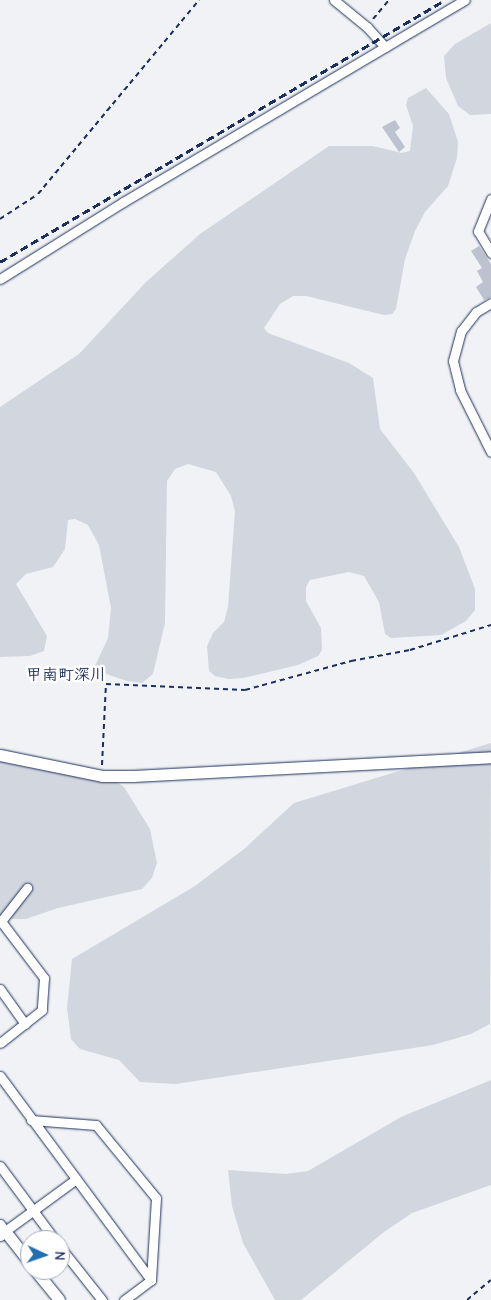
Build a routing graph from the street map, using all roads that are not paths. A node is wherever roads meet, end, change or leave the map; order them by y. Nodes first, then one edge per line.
1 (334, 0) edge
2 (465, 0) edge
3 (385, 47) junction
4 (491, 199) edge
5 (491, 253) edge
6 (0, 279) edge
7 (491, 304) edge
8 (491, 452) edge
9 (0, 755) edge
10 (491, 757) edge
11 (27, 888) dead end
12 (1, 920) edge
13 (0, 989) edge
14 (25, 1024) junction
15 (0, 1043) edge
16 (0, 1076) edge
17 (31, 1120) junction
18 (0, 1166) edge
19 (76, 1179) junction
20 (32, 1212) junction
21 (2, 1230) edge
22 (47, 1230) edge
23 (20, 1251) edge
24 (70, 1260) edge
25 (43, 1280) edge
26 (151, 1280) junction
27 (58, 1300) edge
28 (102, 1300) edge
29 (124, 1300) edge

1 - 3 street
2 - 3 street
3 - 6 street
4 - 5 street
7 - 8 street
9 - 10 street
11 - 12 street
12 - 14 street
13 - 14 street
14 - 15 street
16 - 17 street
17 - 19 street
17 - 26 street
18 - 20 street
19 - 20 street
19 - 26 street
20 - 21 street
20 - 22 street
21 - 23 street
24 - 28 street
25 - 27 street
26 - 29 street

